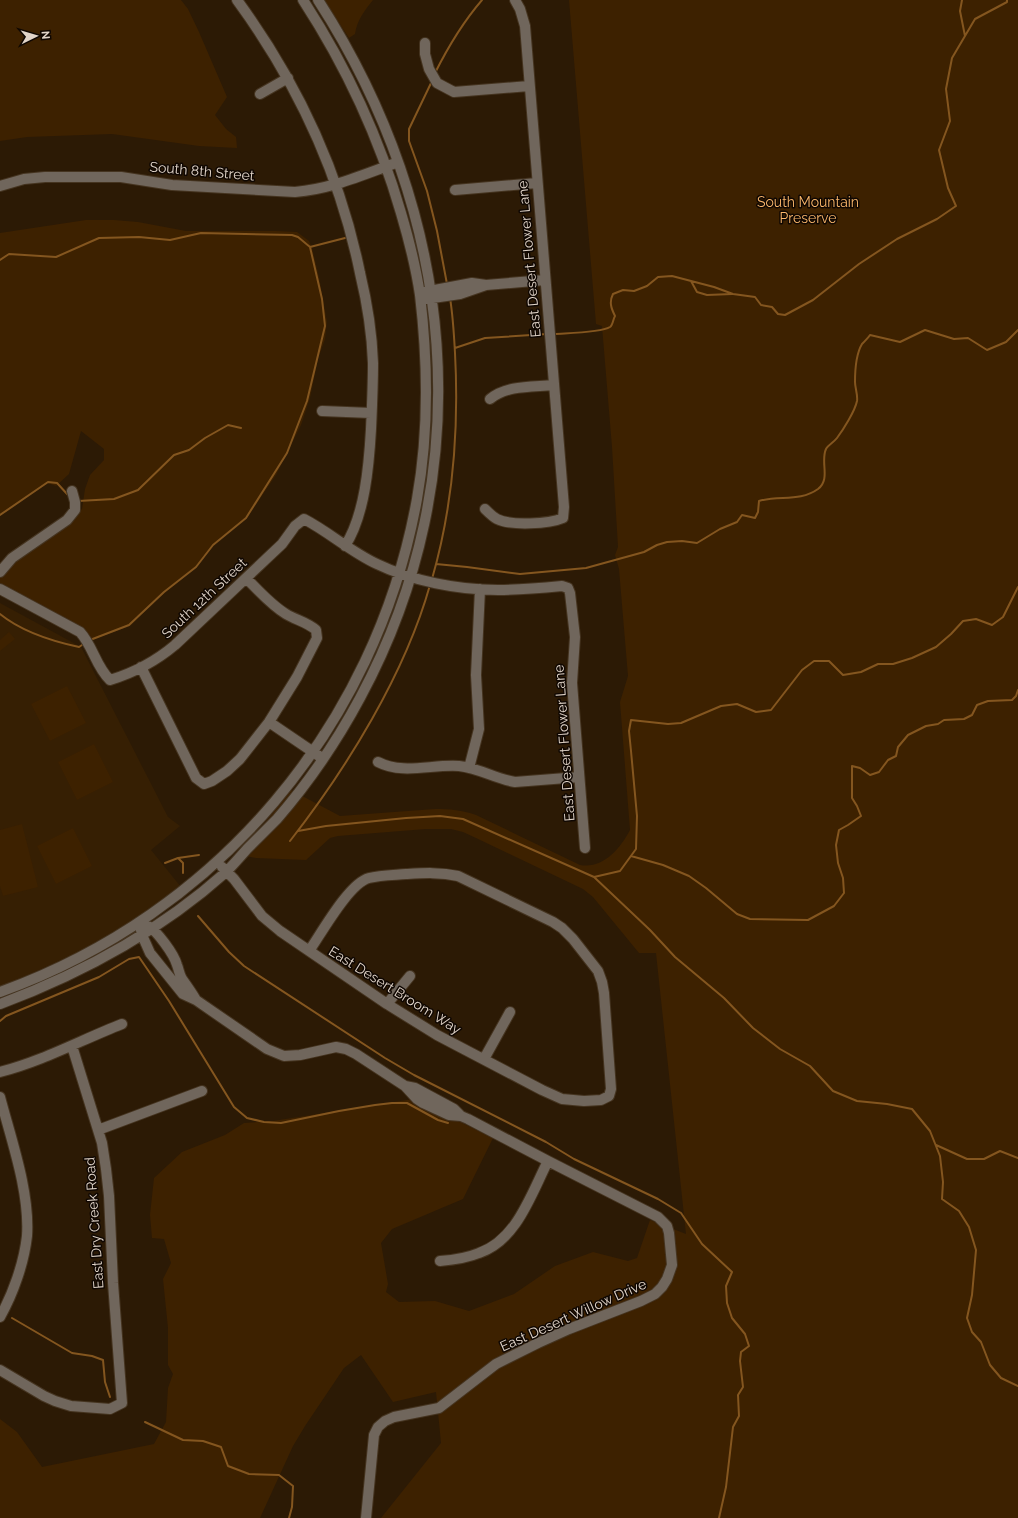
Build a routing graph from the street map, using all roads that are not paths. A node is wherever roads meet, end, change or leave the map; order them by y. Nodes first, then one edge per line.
1 (237, 0) edge
2 (303, 0) edge
3 (318, 0) edge
4 (515, 0) edge
5 (425, 43) dead end
6 (288, 78) junction
7 (529, 86) junction
8 (260, 94) dead end
9 (398, 162) junction
10 (386, 167) junction
11 (537, 183) junction
12 (336, 185) junction
13 (0, 186) edge
14 (455, 190) dead end
15 (545, 280) junction
16 (431, 294) junction
17 (420, 297) junction
18 (554, 386) junction
19 (490, 399) dead end
20 (322, 411) dead end
21 (371, 413) junction
22 (423, 450) junction
23 (435, 452) junction
24 (72, 491) dead end
25 (485, 509) dead end
26 (345, 546) junction
27 (0, 572) edge
28 (399, 573) junction
29 (410, 577) junction
30 (246, 578) junction
31 (0, 589) edge
32 (480, 589) junction
33 (141, 668) junction
34 (269, 722) junction
35 (313, 752) junction
36 (324, 759) junction
37 (378, 762) dead end
38 (469, 768) junction
39 (580, 777) junction
40 (586, 848) dead end
41 (216, 862) junction
42 (226, 871) junction
43 (141, 922) junction
44 (152, 928) junction
45 (142, 935) junction
46 (309, 951) junction
47 (410, 976) dead end
48 (0, 992) edge
49 (196, 1000) junction
50 (0, 1004) edge
51 (388, 1004) junction
52 (510, 1012) dead end
53 (122, 1024) dead end
54 (72, 1046) junction
55 (484, 1059) junction
56 (0, 1072) edge
57 (202, 1091) dead end
58 (0, 1097) edge
59 (98, 1130) junction
60 (548, 1161) junction
61 (440, 1262) dead end
62 (0, 1317) edge
63 (0, 1370) edge
64 (366, 1518) edge

1 - 6 street
2 - 10 street
3 - 9 street
4 - 7 street, East Desert Flower Lane
5 - 7 street
6 - 8 street
6 - 12 street
7 - 11 street, East Desert Flower Lane
9 - 10 street, South 8th Street
9 - 16 street
10 - 12 street, South 8th Street
10 - 17 street
11 - 14 street
11 - 15 street, East Desert Flower Lane
12 - 13 street, South 8th Street
12 - 21 street
15 - 16 street
15 - 18 street, East Desert Flower Lane
16 - 17 street
16 - 23 street
17 - 22 street
18 - 19 street
18 - 25 street, East Desert Flower Lane
20 - 21 street
21 - 26 street
22 - 23 street
22 - 28 street
23 - 29 street
24 - 27 street
26 - 28 street
26 - 30 street, South 12th Street
28 - 29 street
28 - 35 street
29 - 32 street
29 - 36 street
30 - 33 street, South 12th Street
30 - 34 street
31 - 33 street, South 12th Street
32 - 38 street
32 - 39 street, East Desert Flower Lane
33 - 34 street
34 - 35 street
35 - 36 street
35 - 41 street
36 - 42 street
37 - 38 street
38 - 39 street
39 - 40 street, East Desert Flower Lane
41 - 42 street, East Desert Broom Way
41 - 43 street
42 - 44 street
42 - 46 street, East Desert Broom Way
43 - 44 street, East Desert Willow Drive
43 - 45 street, East Desert Willow Drive
43 - 48 street
44 - 45 street
44 - 49 street, East Desert Willow Drive
45 - 49 street, East Desert Willow Drive
45 - 50 street
46 - 51 street, East Desert Broom Way
46 - 55 street, East Desert Broom Way
47 - 51 street
49 - 60 street, East Desert Willow Drive
51 - 55 street, East Desert Broom Way
52 - 55 street
53 - 54 street
54 - 56 street
54 - 59 street, East Dry Creek Road
57 - 59 street
58 - 62 street
59 - 63 street, East Dry Creek Road
60 - 61 street
60 - 64 street, East Desert Willow Drive

